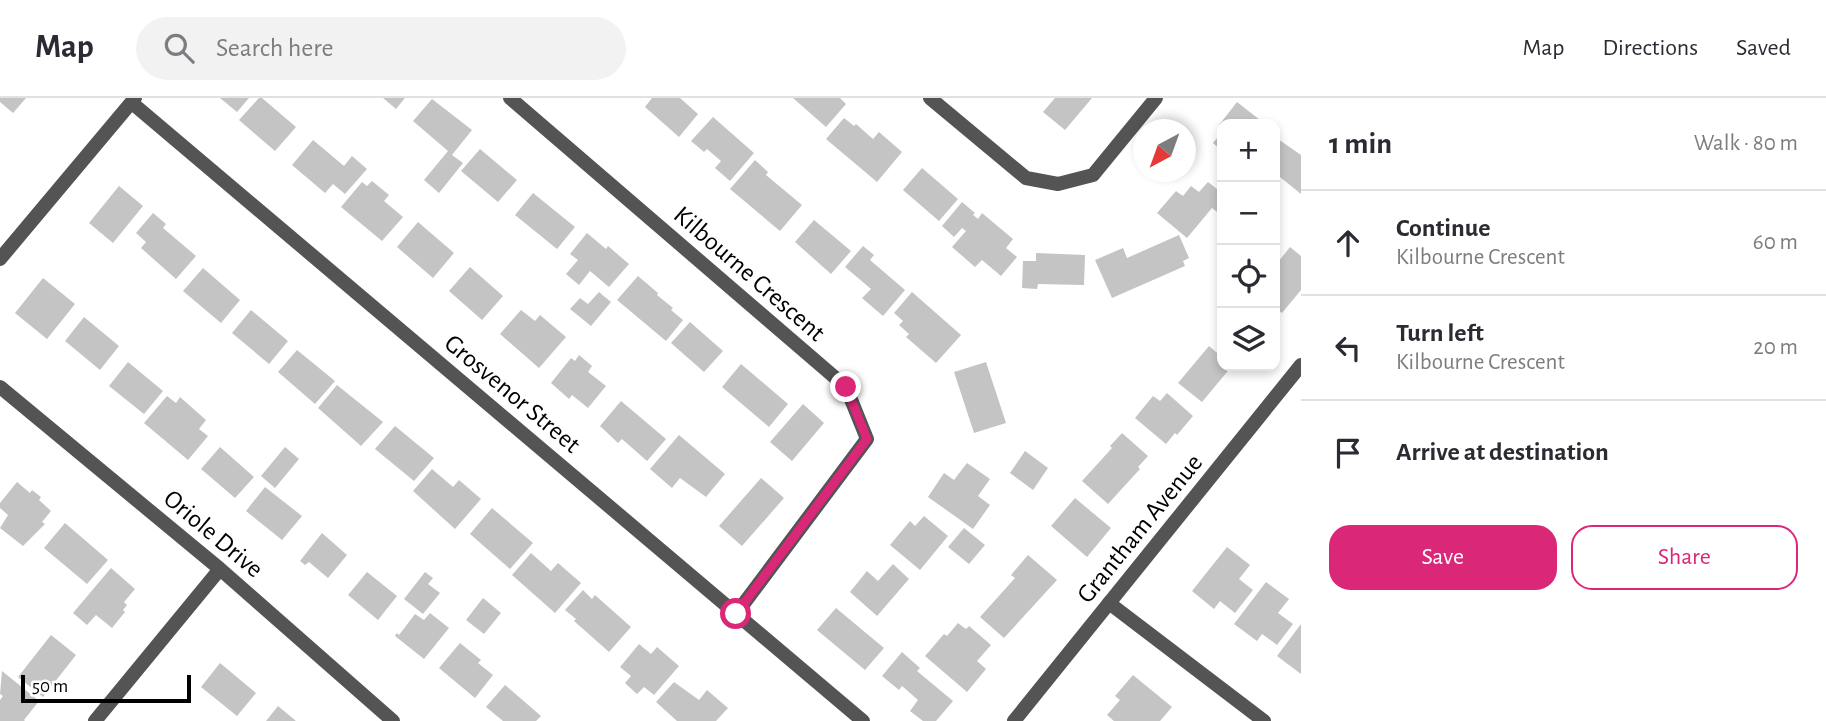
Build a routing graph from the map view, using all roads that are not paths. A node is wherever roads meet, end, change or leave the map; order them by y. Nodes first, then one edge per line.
1 (510, 98) edge
2 (930, 98) edge
3 (1156, 98) edge
4 (134, 100) edge
5 (0, 259) edge
6 (1301, 365) edge
7 (0, 387) edge
8 (220, 569) junction
9 (1110, 603) junction
10 (736, 614) junction
11 (95, 721) edge
12 (393, 721) edge
13 (863, 721) edge
14 (1014, 721) edge
15 (1264, 721) edge

1 - 10 street, Kilbourne Crescent
2 - 3 street
4 - 5 street
4 - 10 street, Grosvenor Street
6 - 9 street, Grantham Avenue
7 - 8 street, Oriole Drive
8 - 11 street
8 - 12 street, Oriole Drive
9 - 14 street, Grantham Avenue
9 - 15 street
10 - 13 street, Grosvenor Street

